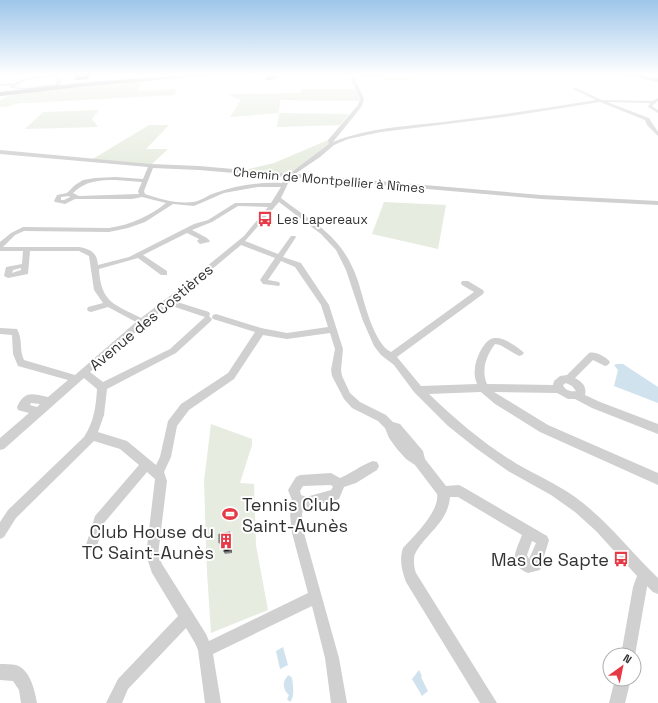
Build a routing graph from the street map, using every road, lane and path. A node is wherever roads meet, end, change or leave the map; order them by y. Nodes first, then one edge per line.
1 (358, 108) edge
2 (557, 108) edge
3 (613, 108) edge
4 (618, 108) edge
5 (651, 117) dead end
6 (644, 118) junction
7 (649, 124) junction
8 (658, 135) edge
9 (332, 144) junction
10 (0, 152) edge
11 (152, 166) junction
12 (288, 177) junction
13 (146, 181) junction
14 (284, 185) junction
15 (142, 195) junction
16 (276, 201) junction
17 (172, 202) junction
18 (658, 203) edge
19 (187, 230) junction
20 (293, 237) dead end
21 (204, 239) dead end
22 (241, 242) junction
23 (0, 247) edge
24 (27, 249) junction
25 (138, 255) junction
26 (280, 257) junction
27 (25, 265) dead end
28 (94, 268) junction
29 (164, 273) dead end
30 (466, 283) dead end
31 (276, 284) dead end
32 (168, 302) junction
33 (110, 304) junction
34 (91, 308) dead end
35 (210, 317) junction
36 (142, 322) junction
37 (332, 330) junction
38 (0, 331) edge
39 (261, 331) junction
40 (519, 353) dead end
41 (391, 357) junction
42 (605, 362) dead end
43 (80, 376) junction
44 (570, 380) junction
45 (102, 387) junction
46 (484, 388) junction
47 (559, 389) junction
48 (420, 390) junction
49 (578, 396) junction
50 (50, 402) junction
51 (39, 412) junction
52 (658, 429) edge
53 (91, 435) junction
54 (0, 445) edge
55 (146, 465) junction
56 (373, 466) dead end
57 (158, 473) junction
58 (658, 479) edge
59 (338, 484) junction
60 (443, 492) junction
61 (299, 502) junction
62 (529, 532) dead end
63 (0, 533) edge
64 (92, 545) dead end
65 (644, 575) junction
66 (658, 587) edge
67 (316, 596) junction
68 (187, 617) junction
69 (629, 647) edge
70 (205, 650) junction
71 (0, 672) edge
72 (621, 687) edge
73 (29, 703) edge
74 (114, 703) edge
75 (213, 703) edge
76 (338, 703) edge
77 (489, 703) edge
78 (617, 703) edge

1 - 9 street
2 - 9 street
3 - 7 street
4 - 6 street
5 - 6 street
6 - 7 street
7 - 8 street
9 - 12 street
10 - 11 street, Chemin de Montpellier à Nîmes
11 - 12 street, Chemin de Montpellier à Nîmes
11 - 13 street
12 - 14 street, Avenue des Costières
12 - 18 street, Chemin de Montpellier à Nîmes
13 - 15 street
13 - 15 street
14 - 16 street, Avenue des Costières
14 - 17 street
15 - 17 street
16 - 19 street
16 - 22 street, Avenue des Costières
16 - 41 street
17 - 23 street
19 - 21 street
19 - 25 street
20 - 26 street
22 - 26 street
22 - 32 street, Avenue des Costières
23 - 24 street
24 - 27 street
24 - 28 street
25 - 28 street
25 - 29 street
26 - 31 street
26 - 37 street
28 - 33 street
30 - 41 street
32 - 35 street
32 - 36 street, Avenue des Costières
33 - 34 street
33 - 36 street
35 - 39 street
35 - 45 street
36 - 43 street, Avenue des Costières
37 - 39 street
37 - 60 street
38 - 43 street
39 - 57 street
40 - 46 street
41 - 48 street
42 - 44 street
43 - 45 street
43 - 50 street, Avenue des Costières
44 - 47 street
44 - 49 street
45 - 53 street
46 - 47 street
46 - 48 street
46 - 58 street
47 - 49 street
48 - 65 street
49 - 52 street
50 - 51 street, Avenue des Costières
50 - 51 street
51 - 54 street, Avenue des Costières
53 - 55 street
53 - 63 street
55 - 57 street
55 - 64 street
56 - 59 street
57 - 68 street
59 - 61 street
59 - 61 street
60 - 62 street
60 - 77 street
61 - 67 street
65 - 66 street
65 - 69 street
67 - 70 street
67 - 76 street
68 - 70 street
68 - 74 street
70 - 75 street
71 - 73 street
72 - 78 street

